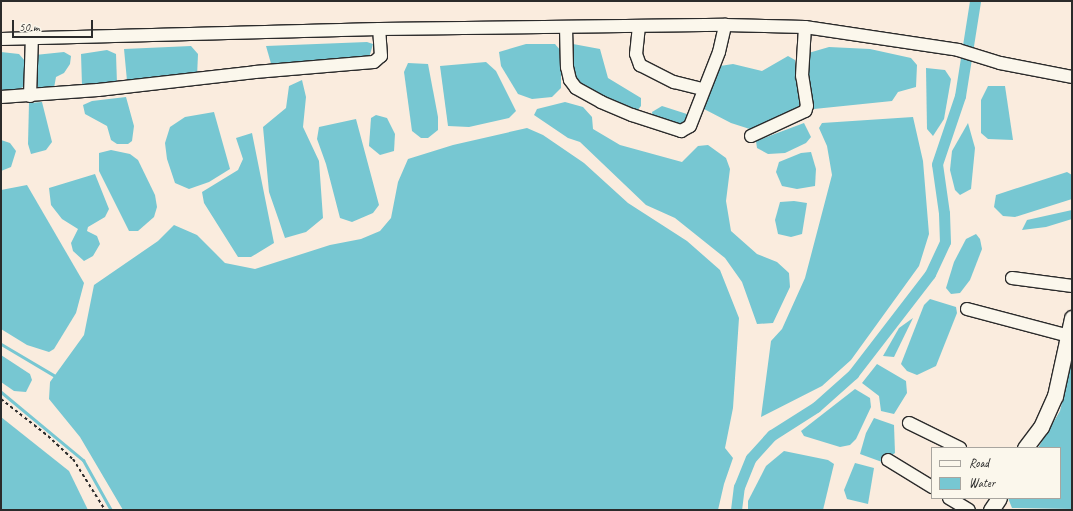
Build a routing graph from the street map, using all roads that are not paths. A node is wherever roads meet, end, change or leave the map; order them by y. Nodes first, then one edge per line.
1 (725, 25) junction
2 (639, 26) junction
3 (566, 27) junction
4 (806, 27) junction
5 (379, 29) junction
6 (32, 37) junction
7 (1, 38) edge
8 (1072, 77) edge
9 (703, 89) junction
10 (30, 96) junction
11 (1, 97) edge
12 (751, 136) dead end
13 (1012, 278) dead end
14 (1072, 286) edge
15 (967, 308) dead end
16 (1072, 318) edge
17 (1068, 336) junction
18 (909, 423) dead end
19 (958, 447) edge
20 (1026, 447) edge
21 (888, 460) dead end
22 (931, 486) edge
23 (951, 499) edge
24 (998, 499) edge
25 (969, 510) edge
26 (991, 510) edge

1 - 2 street
1 - 4 street
1 - 9 street
2 - 3 street
2 - 9 street
3 - 5 street
3 - 9 street
4 - 8 street
4 - 12 street
5 - 6 street
5 - 10 street
6 - 7 street
6 - 10 street
10 - 11 street
13 - 14 street
15 - 17 street
16 - 17 street
17 - 20 street
18 - 19 street
21 - 22 street
23 - 25 street
24 - 26 street

